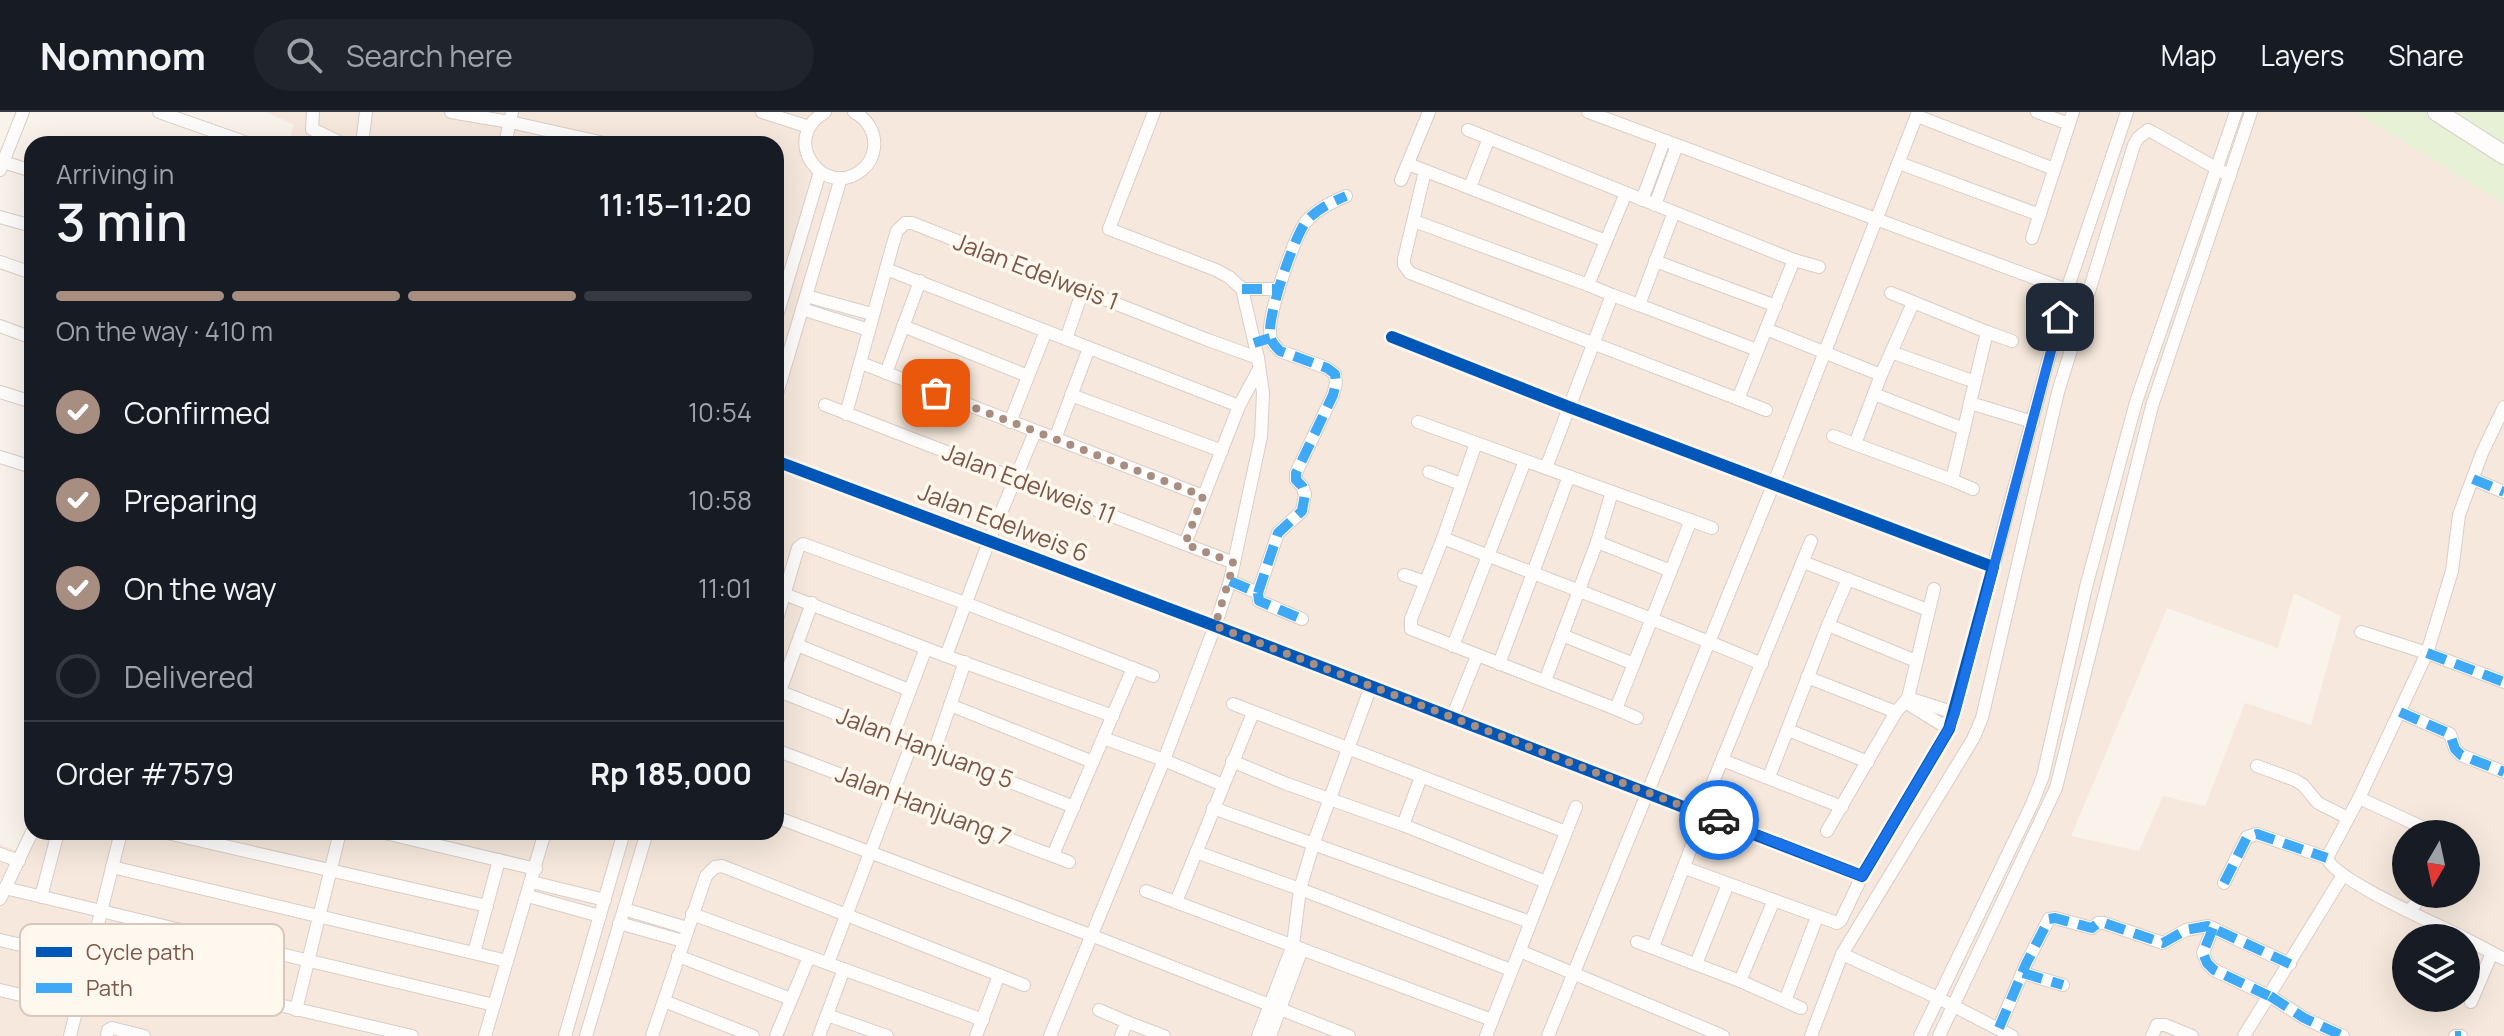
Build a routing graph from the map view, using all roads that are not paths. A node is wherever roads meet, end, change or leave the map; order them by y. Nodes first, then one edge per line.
1 (23, 112) edge
2 (159, 112) edge
3 (313, 112) edge
4 (366, 112) edge
5 (451, 112) edge
6 (762, 112) edge
7 (825, 112) edge
8 (1154, 112) edge
9 (1429, 112) edge
10 (1588, 112) edge
11 (2037, 112) edge
12 (2127, 112) edge
13 (2236, 112) edge
14 (2251, 112) edge
15 (2437, 112) edge
16 (860, 114) edge
17 (1918, 114) edge
18 (511, 117) edge
19 (2071, 118) edge
20 (809, 127) junction
21 (1468, 130) dead end
22 (227, 136) edge
23 (326, 136) edge
24 (363, 136) edge
25 (555, 136) edge
26 (1489, 138) junction
27 (1670, 143) junction
28 (2504, 155) edge
29 (1899, 163) junction
30 (1408, 164) junction
31 (2, 166) edge
32 (2216, 168) junction
33 (2054, 169) junction
34 (24, 170) edge
35 (1425, 171) junction
36 (820, 172) junction
37 (2230, 176) junction
38 (841, 178) junction
39 (1401, 180) dead end
40 (1470, 187) junction
41 (1626, 193) junction
42 (1346, 196) dead end
43 (1648, 202) junction
44 (1674, 212) junction
45 (2040, 215) junction
46 (0, 217) edge
47 (1878, 219) junction
48 (1414, 221) junction
49 (24, 224) edge
50 (2032, 238) dead end
51 (1606, 241) junction
52 (1794, 260) junction
53 (1655, 261) junction
54 (0, 262) edge
55 (1819, 267) dead end
56 (886, 269) junction
57 (24, 270) edge
58 (784, 276) edge
59 (920, 281) junction
60 (1588, 285) junction
61 (1242, 289) junction
62 (1279, 289) junction
63 (1083, 290) junction
64 (2067, 290) junction
65 (1891, 293) dead end
66 (1612, 295) junction
67 (804, 303) junction
68 (1913, 303) junction
69 (1639, 305) junction
70 (1776, 306) junction
71 (872, 314) junction
72 (0, 326) edge
73 (903, 326) junction
74 (1766, 329) junction
75 (869, 330) junction
76 (1046, 331) junction
77 (1987, 332) junction
78 (24, 335) edge
79 (1392, 337) dead end
80 (1270, 338) junction
81 (1066, 339) junction
82 (2012, 341) dead end
83 (1254, 343) junction
84 (1593, 344) junction
85 (1089, 348) junction
86 (1757, 350) junction
87 (1823, 352) junction
88 (1891, 352) junction
89 (861, 363) junction
90 (1258, 363) junction
91 (784, 370) edge
92 (886, 373) junction
93 (1881, 375) junction
94 (1028, 376) junction
95 (1975, 382) junction
96 (0, 392) edge
97 (1874, 394) junction
98 (1071, 395) junction
99 (1738, 399) junction
100 (24, 400) edge
101 (2136, 402) junction
102 (1970, 403) junction
103 (825, 405) dead end
104 (1239, 406) junction
105 (2152, 406) junction
106 (1569, 407) junction
107 (2504, 407) edge
108 (1766, 410) dead end
109 (846, 414) junction
110 (1010, 422) junction
111 (1418, 422) dead end
112 (2033, 422) junction
113 (1964, 429) junction
114 (1035, 432) junction
115 (1833, 436) dead end
116 (1055, 439) junction
117 (1476, 443) junction
118 (1855, 444) junction
119 (1222, 451) junction
120 (0, 457) edge
121 (1525, 461) junction
122 (24, 464) edge
123 (784, 464) edge
124 (1546, 468) junction
125 (1429, 472) dead end
126 (1569, 476) junction
127 (1015, 479) junction
128 (2473, 479) junction
129 (1952, 480) junction
130 (1774, 483) junction
131 (1461, 484) junction
132 (1973, 489) dead end
133 (1612, 492) junction
134 (2504, 492) edge
135 (1203, 496) junction
136 (1691, 520) junction
137 (1712, 528) dead end
138 (1443, 538) junction
139 (989, 541) junction
140 (1811, 541) dead end
141 (1597, 542) junction
142 (1185, 544) junction
143 (1488, 556) junction
144 (1803, 562) junction
145 (1234, 563) junction
146 (1993, 567) junction
147 (1671, 571) junction
148 (1533, 574) junction
149 (1404, 575) dead end
150 (1848, 579) junction
151 (1230, 581) junction
152 (1425, 582) junction
153 (1934, 589) dead end
154 (1578, 590) junction
155 (1258, 593) junction
156 (784, 594) joint
157 (812, 603) junction
158 (965, 603) junction
159 (1928, 610) junction
160 (1302, 619) dead end
161 (1652, 619) junction
162 (1828, 625) junction
163 (1215, 626) junction
164 (2361, 632) dead end
165 (1562, 635) junction
166 (1709, 641) junction
167 (797, 645) junction
168 (1453, 646) junction
169 (926, 648) junction
170 (2427, 653) junction
171 (946, 656) junction
172 (1477, 656) junction
173 (1916, 661) junction
174 (965, 662) junction
175 (1499, 664) junction
176 (1634, 664) junction
177 (1762, 664) junction
178 (1133, 668) junction
179 (784, 676) edge
180 (1153, 676) dead end
181 (1807, 677) junction
182 (1545, 681) junction
183 (2504, 682) edge
184 (1371, 686) junction
185 (909, 690) junction
186 (784, 692) edge
187 (1906, 700) junction
188 (1233, 704) dead end
189 (950, 705) junction
190 (1616, 709) junction
191 (1896, 712) junction
192 (2400, 712) junction
193 (1253, 713) junction
194 (1955, 713) junction
195 (1113, 716) junction
196 (1452, 718) junction
197 (1637, 718) dead end
198 (1949, 729) junction
199 (1788, 730) junction
200 (2052, 734) junction
201 (893, 735) junction
202 (2070, 736) junction
203 (1103, 738) junction
204 (912, 743) junction
205 (1347, 749) junction
206 (934, 752) junction
207 (784, 753) edge
208 (1164, 760) junction
209 (1722, 760) junction
210 (1232, 761) junction
211 (1093, 762) junction
212 (1868, 762) junction
213 (2257, 766) dead end
214 (2504, 772) edge
215 (1421, 777) junction
216 (1769, 777) junction
217 (1713, 782) dead end
218 (1223, 785) junction
219 (1647, 793) junction
220 (893, 794) junction
221 (2359, 798) junction
222 (1330, 799) junction
223 (1074, 807) junction
224 (1576, 807) dead end
225 (1842, 807) junction
226 (1213, 808) junction
227 (1704, 814) junction
228 (2348, 818) junction
229 (784, 820) edge
230 (2407, 820) edge
231 (1403, 825) junction
232 (1827, 831) dead end
233 (1566, 832) junction
234 (28, 840) edge
235 (56, 840) edge
236 (119, 840) edge
237 (198, 840) edge
238 (338, 840) edge
239 (415, 840) edge
240 (543, 840) edge
241 (622, 840) edge
242 (645, 840) edge
243 (1314, 842) junction
244 (871, 852) junction
245 (1196, 852) junction
246 (0, 854) edge
247 (1053, 855) junction
248 (2327, 858) junction
249 (499, 860) junction
250 (19, 861) junction
251 (1069, 862) dead end
252 (112, 867) junction
253 (1685, 868) junction
254 (536, 869) junction
255 (331, 870) junction
256 (2343, 875) junction
257 (1862, 876) junction
258 (532, 882) junction
259 (1546, 882) junction
260 (2224, 883) dead end
261 (1728, 884) junction
262 (1300, 889) junction
263 (1146, 891) dead end
264 (3, 894) edge
265 (528, 896) junction
266 (41, 897) junction
267 (605, 900) junction
268 (1774, 900) junction
269 (1176, 902) junction
270 (487, 906) junction
271 (2412, 908) edge
272 (624, 909) junction
273 (101, 911) junction
274 (2409, 911) junction
275 (692, 914) junction
276 (319, 916) junction
277 (600, 916) junction
278 (845, 916) junction
279 (1817, 917) junction
280 (1530, 922) junction
281 (619, 923) junction
282 (98, 924) edge
283 (155, 924) edge
284 (2436, 924) edge
285 (687, 928) junction
286 (2213, 928) junction
287 (1093, 936) junction
288 (0, 940) edge
289 (683, 941) junction
290 (1637, 942) dead end
291 (20, 945) edge
292 (2480, 946) edge
293 (1297, 947) junction
294 (1653, 947) junction
295 (1520, 951) junction
296 (474, 953) junction
297 (1842, 954) junction
298 (284, 955) edge
299 (678, 956) junction
300 (2498, 956) edge
301 (809, 957) junction
302 (308, 961) junction
303 (507, 961) junction
304 (828, 963) junction
305 (1696, 964) junction
306 (2290, 964) junction
307 (844, 969) junction
308 (1511, 970) junction
309 (1574, 973) junction
310 (2023, 973) junction
311 (999, 975) junction
312 (1740, 981) junction
313 (1024, 985) dead end
314 (2063, 985) dead end
315 (2480, 987) edge
316 (0, 990) edge
317 (20, 995) edge
318 (2270, 996) junction
319 (1938, 998) junction
320 (791, 999) junction
321 (664, 1001) junction
322 (1785, 1001) junction
323 (494, 1005) junction
324 (284, 1007) edge
325 (1953, 1007) junction
326 (1275, 1008) junction
327 (1801, 1008) dead end
328 (296, 1010) junction
329 (1099, 1010) dead end
330 (827, 1015) junction
331 (75, 1016) edge
332 (983, 1020) junction
333 (1492, 1020) junction
334 (1127, 1022) junction
335 (1999, 1028) junction
336 (70, 1036) edge
337 (107, 1036) edge
338 (144, 1036) edge
339 (412, 1036) edge
340 (485, 1036) edge
341 (565, 1036) edge
342 (586, 1036) edge
343 (652, 1036) edge
344 (753, 1036) edge
345 (776, 1036) edge
346 (819, 1036) edge
347 (887, 1036) edge
348 (976, 1036) edge
349 (1050, 1036) edge
350 (1121, 1036) edge
351 (1164, 1036) edge
352 (1258, 1036) edge
353 (1270, 1036) edge
354 (1349, 1036) edge
355 (1486, 1036) edge
356 (1548, 1036) edge
357 (1723, 1036) edge
358 (1811, 1036) edge
359 (1920, 1036) edge
360 (1939, 1036) edge
361 (2012, 1036) edge
362 (2152, 1036) edge
363 (2192, 1036) edge
364 (2244, 1036) edge
365 (2343, 1036) edge
366 (2455, 1036) edge
367 (2461, 1036) edge

1 - 31 street
2 - 22 street
3 - 23 street
4 - 24 street
5 - 18 street
6 - 20 street
7 - 20 street
8 - 61 street
9 - 30 street
10 - 27 street
11 - 19 street
12 - 64 street
13 - 32 street
14 - 37 street
15 - 28 main road
16 - 38 street
17 - 29 street
17 - 33 street
18 - 25 street
19 - 33 street
20 - 36 street
21 - 26 street
26 - 40 street
26 - 41 street
27 - 43 street
27 - 47 street
29 - 45 street
29 - 47 street
30 - 35 street
30 - 39 street
31 - 34 street
32 - 37 street
32 - 101 street
32 - 297 street
33 - 45 street
35 - 40 street
35 - 48 street
36 - 38 street
36 - 58 street
37 - 105 street
38 - 67 street
40 - 51 street
41 - 43 street
41 - 51 street
42 - 62 street
43 - 44 street
44 - 52 street
44 - 53 street
45 - 50 street
46 - 49 street
47 - 64 street
47 - 87 street
48 - 60 street
48 - 84 street
51 - 60 street
52 - 55 street
52 - 70 street
53 - 69 street
53 - 70 street
54 - 57 street
56 - 59 street
56 - 63 street, Jalan Edelweis 1
56 - 71 street, Jalan Edelweis 1
59 - 73 street
59 - 76 street
60 - 66 street
61 - 62 street
61 - 83 street
62 - 80 street
63 - 81 street
63 - 90 street, Jalan Edelweis 1
64 - 112 street
65 - 68 street
66 - 69 street
66 - 84 street
67 - 71 street
67 - 75 street
67 - 91 street
68 - 77 street
68 - 88 street
69 - 86 street
70 - 74 street
71 - 75 street, Jalan Edelweis 1
72 - 78 street
73 - 92 street
73 - 94 street
74 - 86 street
74 - 87 street
75 - 89 street, Jalan Edelweis 1
76 - 81 street
76 - 94 street
77 - 82 street
77 - 95 street
79 - 106 street
80 - 83 street
80 - 155 street
81 - 85 street
83 - 90 street
84 - 99 street
84 - 106 street
85 - 98 street
85 - 104 street
86 - 99 street
87 - 93 street
87 - 130 street
88 - 93 street
88 - 95 street
89 - 92 street
89 - 109 street, Jalan Edelweis 1
90 - 104 street
90 - 145 street
92 - 110 street
93 - 97 street
94 - 110 street
95 - 102 street
96 - 100 street
97 - 113 street
97 - 118 street
98 - 116 street
98 - 119 street
99 - 108 street
101 - 105 street
101 - 200 street
102 - 112 street
102 - 113 street
103 - 109 street, Jalan Edelweis 11
104 - 119 street
105 - 202 street
106 - 124 street
106 - 130 street
107 - 128 street
109 - 127 street, Jalan Edelweis 11
110 - 114 street
111 - 117 street
112 - 146 street
113 - 129 street
114 - 116 street
114 - 127 street
115 - 118 street
116 - 135 street
117 - 121 street
117 - 131 street
118 - 129 street
119 - 135 street
120 - 122 street
121 - 124 street
121 - 143 street
123 - 139 street, Jalan Edelweis 6
124 - 126 street
125 - 131 street
126 - 133 street
126 - 148 street
127 - 139 street
127 - 142 street, Jalan Edelweis 11
128 - 134 street
128 - 170 street
129 - 132 street
130 - 146 street
130 - 166 street
131 - 138 street
133 - 136 street
133 - 141 street
135 - 142 street
136 - 137 street
136 - 147 street
138 - 143 street
138 - 152 street
139 - 158 street
139 - 163 street, Jalan Edelweis 6
140 - 144 street
141 - 147 street
141 - 154 street
142 - 145 street, Jalan Edelweis 11
143 - 148 street
143 - 168 street
144 - 150 street
144 - 177 street
145 - 151 street
146 - 194 street
147 - 161 street
148 - 154 street
148 - 175 street
149 - 152 street
150 - 159 street
150 - 162 street
151 - 155 street
151 - 163 street
152 - 168 street
153 - 159 street
154 - 161 street
154 - 165 street
155 - 160 street
156 - 157 street
156 - 158 street
157 - 167 street
157 - 169 street
158 - 171 street
158 - 178 street
159 - 173 street
161 - 166 street
161 - 176 street
162 - 173 street
162 - 181 street
163 - 184 street, Jalan Edelweis 6
163 - 208 street
164 - 170 street
165 - 176 street
165 - 182 street
166 - 177 street
166 - 219 street
167 - 179 street
167 - 185 street
168 - 172 street
169 - 171 street
169 - 185 street
170 - 183 street
170 - 192 street
171 - 174 street
172 - 175 street
172 - 196 street
173 - 187 street
174 - 189 street
174 - 195 street
175 - 182 street
176 - 190 street
177 - 209 street
178 - 180 street
178 - 195 street
181 - 191 street
181 - 199 street
182 - 190 street
184 - 196 street, Jalan Edelweis 6
184 - 205 street
185 - 201 street
186 - 201 street, Jalan Hanjuang 5
187 - 191 street
187 - 194 street
187 - 198 street
188 - 193 street
189 - 206 street
189 - 211 street
190 - 197 street
191 - 212 street
192 - 214 street
192 - 221 street
193 - 205 street
193 - 210 street
194 - 198 street
195 - 203 street
196 - 219 street, Jalan Edelweis 6
198 - 257 street
199 - 212 street
199 - 216 street
200 - 202 street
200 - 319 street
201 - 204 street, Jalan Hanjuang 5
202 - 325 street
203 - 208 street
203 - 211 street
204 - 206 street, Jalan Hanjuang 5
204 - 220 street
205 - 215 street
205 - 222 street
206 - 223 street, Jalan Hanjuang 5
207 - 220 street, Jalan Hanjuang 7
208 - 218 street
208 - 287 street
209 - 216 street
209 - 217 street
210 - 218 street
210 - 222 street
211 - 223 street
212 - 225 street
213 - 228 street
215 - 231 street
215 - 233 street
216 - 225 street
218 - 226 street
219 - 227 street, Jalan Edelweis 6
219 - 309 street
220 - 244 street
220 - 247 street, Jalan Hanjuang 7
221 - 228 street
221 - 230 street
222 - 231 street
222 - 243 street
223 - 247 street
224 - 233 street
225 - 232 street
226 - 243 street
226 - 245 street
227 - 253 street
227 - 257 street, Jalan Edelweis 6
228 - 248 street
229 - 244 street
231 - 259 street
233 - 259 street
234 - 250 street
235 - 266 street
236 - 252 street
237 - 255 street
238 - 255 street
239 - 249 street
240 - 254 street
241 - 267 street
242 - 272 street
243 - 262 street
243 - 280 street
244 - 278 street
244 - 287 street
245 - 262 street
245 - 269 street
246 - 250 street
247 - 251 street, Jalan Hanjuang 7
248 - 256 street
248 - 260 street
249 - 254 street
249 - 270 street
250 - 264 street
252 - 273 street
252 - 276 street
253 - 261 street
253 - 294 street
254 - 258 street
255 - 270 street
255 - 276 street
256 - 274 street
256 - 306 street
257 - 279 street
258 - 265 street
258 - 267 street
259 - 280 street
261 - 268 street
261 - 305 street
262 - 293 street
262 - 308 street
263 - 269 street
264 - 266 street
265 - 277 street
265 - 303 street
266 - 273 street
267 - 277 street
268 - 279 street
268 - 312 street
269 - 293 street
270 - 296 street
271 - 274 street
272 - 281 street
272 - 285 street
273 - 282 street
273 - 283 street
274 - 284 street
275 - 278 street
275 - 285 street
275 - 301 street
276 - 296 street
276 - 302 street
277 - 341 street
278 - 304 street
278 - 311 street
279 - 322 street
280 - 295 street
281 - 289 street
281 - 342 street
285 - 289 street
286 - 306 street
286 - 310 street
286 - 318 street
287 - 326 street
287 - 349 street
288 - 291 street
289 - 299 street
290 - 294 street
292 - 300 street
293 - 326 street
293 - 333 street
294 - 305 street
295 - 308 street
295 - 309 street
296 - 303 street
297 - 319 street
297 - 358 street
298 - 302 street
299 - 320 street
299 - 321 street
300 - 315 street
301 - 304 street
301 - 320 street
302 - 323 street
302 - 328 street
303 - 323 street
304 - 307 street
305 - 312 street
306 - 318 street
307 - 330 street
307 - 332 street
308 - 333 street
309 - 356 street
309 - 357 street
310 - 314 street
310 - 335 street
311 - 313 street
311 - 332 street
312 - 322 street
316 - 317 street
318 - 364 street
318 - 365 street
319 - 325 street
319 - 359 street
320 - 345 street
321 - 343 street
321 - 344 street
322 - 327 street
323 - 340 street
324 - 328 street
325 - 335 street
325 - 360 street
326 - 352 street
326 - 353 street
326 - 354 street
328 - 339 street
329 - 334 street
330 - 346 street
330 - 347 street
331 - 336 street
332 - 348 street
333 - 355 street
334 - 350 street
334 - 351 street
335 - 361 street
337 - 338 street
362 - 363 street
366 - 367 street

